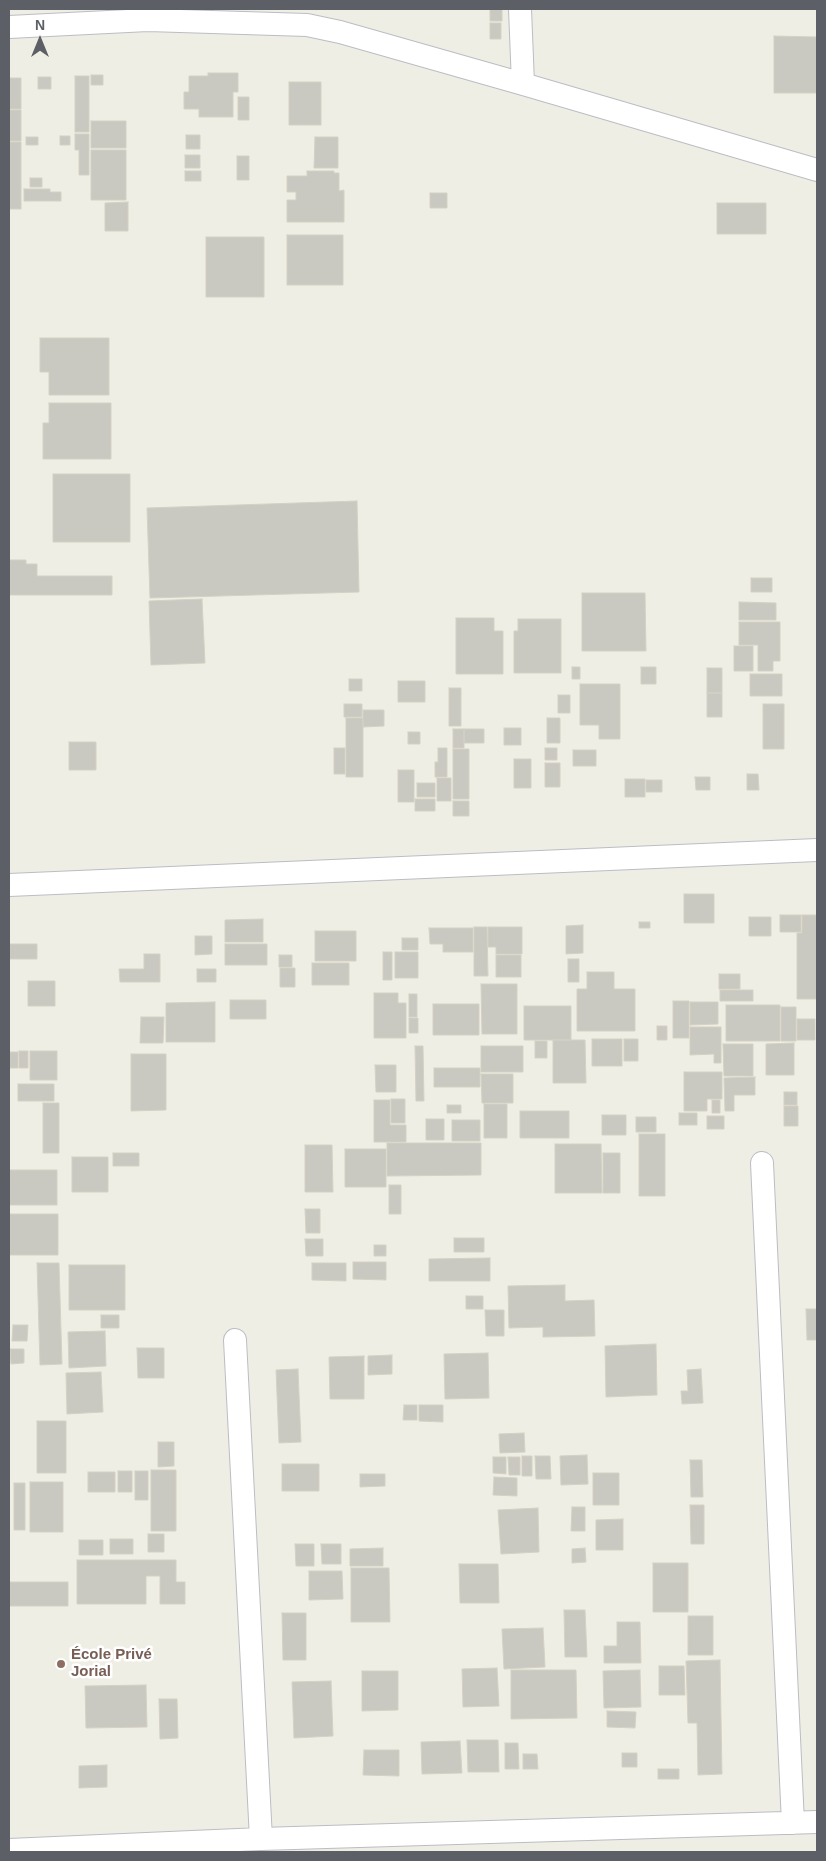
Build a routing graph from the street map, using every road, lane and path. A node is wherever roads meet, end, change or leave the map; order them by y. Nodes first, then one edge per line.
1 (520, 9) edge
2 (148, 14) edge
3 (9, 27) edge
4 (523, 84) junction
5 (817, 170) edge
6 (817, 850) edge
7 (9, 885) edge
8 (762, 1163) dead end
9 (235, 1340) dead end
10 (817, 1822) edge
11 (793, 1823) junction
12 (261, 1839) junction
13 (9, 1850) edge

1 - 4 street
2 - 3 street
2 - 4 street
4 - 5 street
6 - 7 street
8 - 11 street
9 - 12 street
10 - 11 street
11 - 12 street
12 - 13 street

